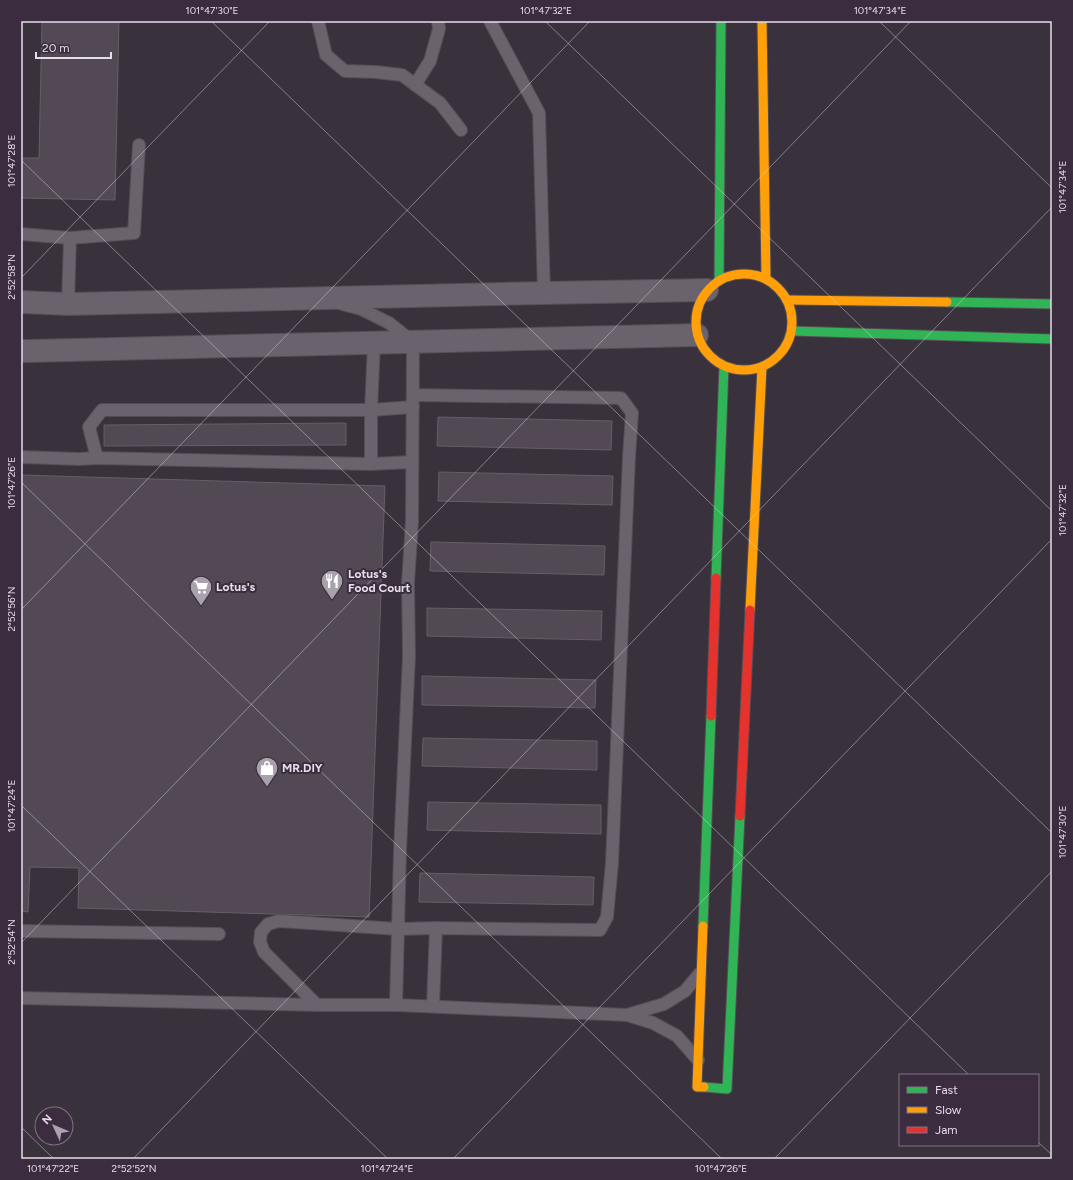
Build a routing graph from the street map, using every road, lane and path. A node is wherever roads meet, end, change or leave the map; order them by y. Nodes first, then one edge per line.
1 (318, 21) edge
2 (438, 21) edge
3 (490, 21) edge
4 (721, 21) edge
5 (762, 21) edge
6 (415, 84) junction
7 (461, 130) dead end
8 (139, 146) dead end
9 (21, 234) edge
10 (70, 238) junction
11 (766, 278) junction
12 (713, 285) junction
13 (544, 293) junction
14 (319, 298) junction
15 (788, 300) junction
16 (21, 302) edge
17 (68, 304) junction
18 (1052, 304) edge
19 (792, 331) junction
20 (697, 335) junction
21 (1052, 339) edge
22 (413, 342) junction
23 (374, 343) junction
24 (24, 354) edge
25 (724, 366) junction
26 (762, 367) junction
27 (412, 395) junction
28 (413, 407) junction
29 (371, 410) junction
30 (21, 457) edge
31 (97, 458) junction
32 (412, 462) junction
33 (372, 464) junction
34 (436, 928) junction
35 (398, 929) junction
36 (21, 931) edge
37 (219, 934) dead end
38 (702, 971) junction
39 (21, 998) edge
40 (396, 1004) junction
41 (317, 1005) junction
42 (433, 1006) junction
43 (627, 1015) junction
44 (698, 1061) junction

1 - 6 lane
2 - 6 lane
3 - 13 lane
4 - 12 street
5 - 11 street
6 - 7 lane
8 - 10 lane
9 - 10 lane
10 - 17 lane
11 - 12 street
11 - 15 street
12 - 13 street
12 - 20 street
13 - 14 street
14 - 17 street
14 - 22 lane
15 - 18 street
15 - 19 street
16 - 17 street
19 - 21 street
19 - 26 street
20 - 22 street
20 - 25 street
22 - 23 street
22 - 27 lane
23 - 24 street
23 - 29 lane
25 - 26 street
25 - 38 street
26 - 44 street
27 - 28 lane
27 - 34 lane
28 - 29 lane
28 - 32 lane
29 - 31 lane
29 - 33 lane
30 - 31 lane
31 - 33 lane
32 - 33 lane
32 - 35 lane
34 - 35 lane
34 - 42 lane
35 - 40 lane
35 - 41 lane
36 - 37 lane
38 - 43 lane
38 - 44 street
39 - 41 lane
40 - 41 lane
40 - 42 lane
42 - 43 lane
43 - 44 lane

